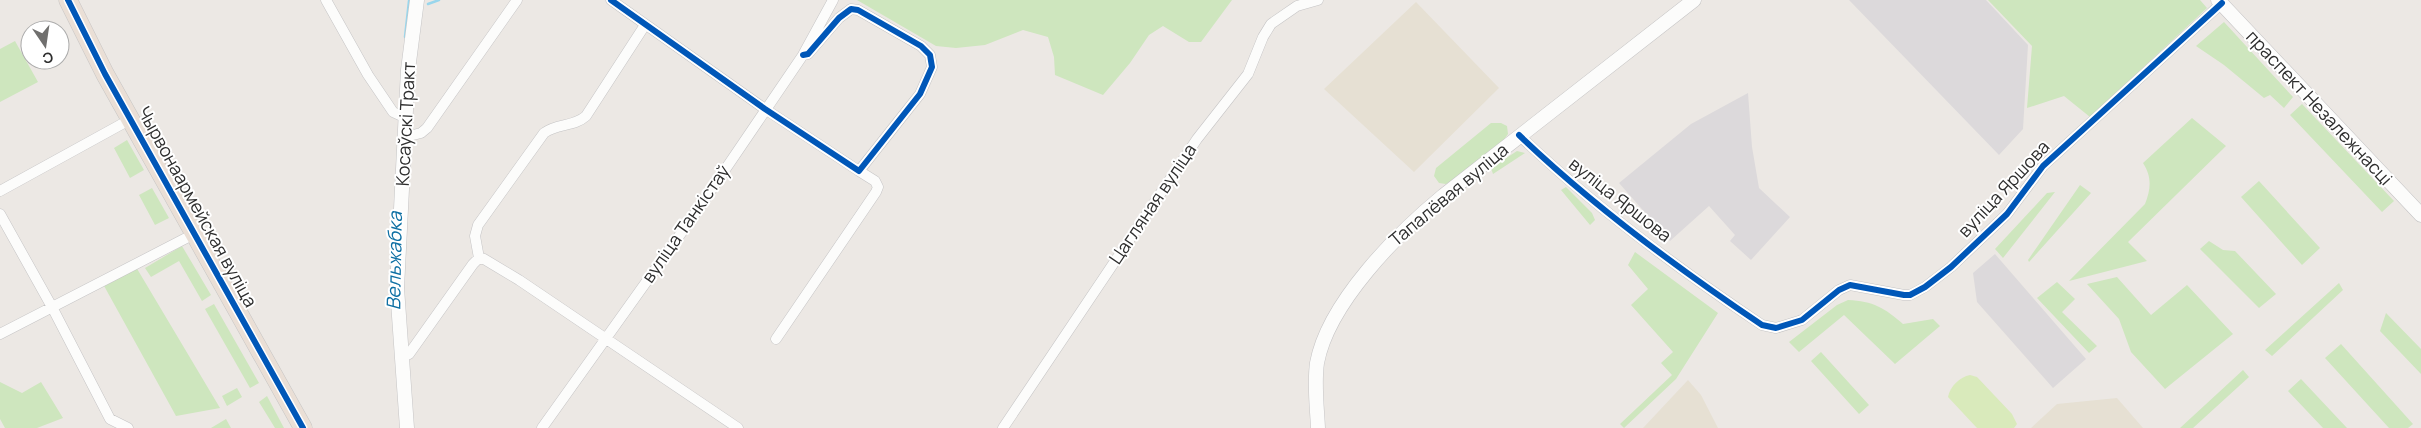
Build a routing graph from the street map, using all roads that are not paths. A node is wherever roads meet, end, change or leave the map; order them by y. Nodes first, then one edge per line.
1 (68, 0) edge
2 (326, 0) edge
3 (416, 0) edge
4 (517, 0) edge
5 (611, 0) edge
6 (833, 0) edge
7 (1318, 0) edge
8 (1694, 0) edge
9 (2220, 2) edge
10 (645, 25) junction
11 (803, 55) junction
12 (765, 109) junction
13 (406, 118) junction
14 (130, 119) junction
15 (1519, 135) junction
16 (405, 138) junction
17 (859, 171) junction
18 (0, 191) edge
19 (0, 214) edge
20 (2421, 216) edge
21 (194, 234) junction
22 (480, 258) junction
23 (52, 307) junction
24 (0, 334) edge
25 (604, 338) junction
26 (776, 338) dead end
27 (401, 357) junction
28 (128, 428) edge
29 (303, 428) edge
30 (407, 428) edge
31 (542, 428) edge
32 (738, 428) edge
33 (1003, 428) edge
34 (1318, 428) edge

1 - 14 highway, Чырвонаармейская вуліца
2 - 13 street
3 - 13 main road, Косаўскі Тракт
4 - 16 street
5 - 10 street
6 - 11 street, вуліца Танкістаў
7 - 33 street, Цагляная вуліца
8 - 15 main road, Тапалёвая вуліца
9 - 15 street, вуліца Яршова
9 - 20 main road, праспект Незалежнасці
10 - 12 street
10 - 22 street
11 - 12 street, вуліца Танкістаў
11 - 17 street, вуліца Танкістаў
12 - 17 street
12 - 25 street, вуліца Танкістаў
13 - 16 main road, Косаўскі Тракт
14 - 18 street
14 - 21 highway, Чырвонаармейская вуліца
15 - 34 main road, Тапалёвая вуліца
16 - 27 main road, Косаўскі Тракт
17 - 26 street
19 - 23 street
21 - 23 street
21 - 29 highway, Чырвонаармейская вуліца
22 - 25 street
22 - 27 street
23 - 24 street
23 - 28 street
25 - 31 street, вуліца Танкістаў
25 - 32 street
27 - 30 main road, Косаўскі Тракт

